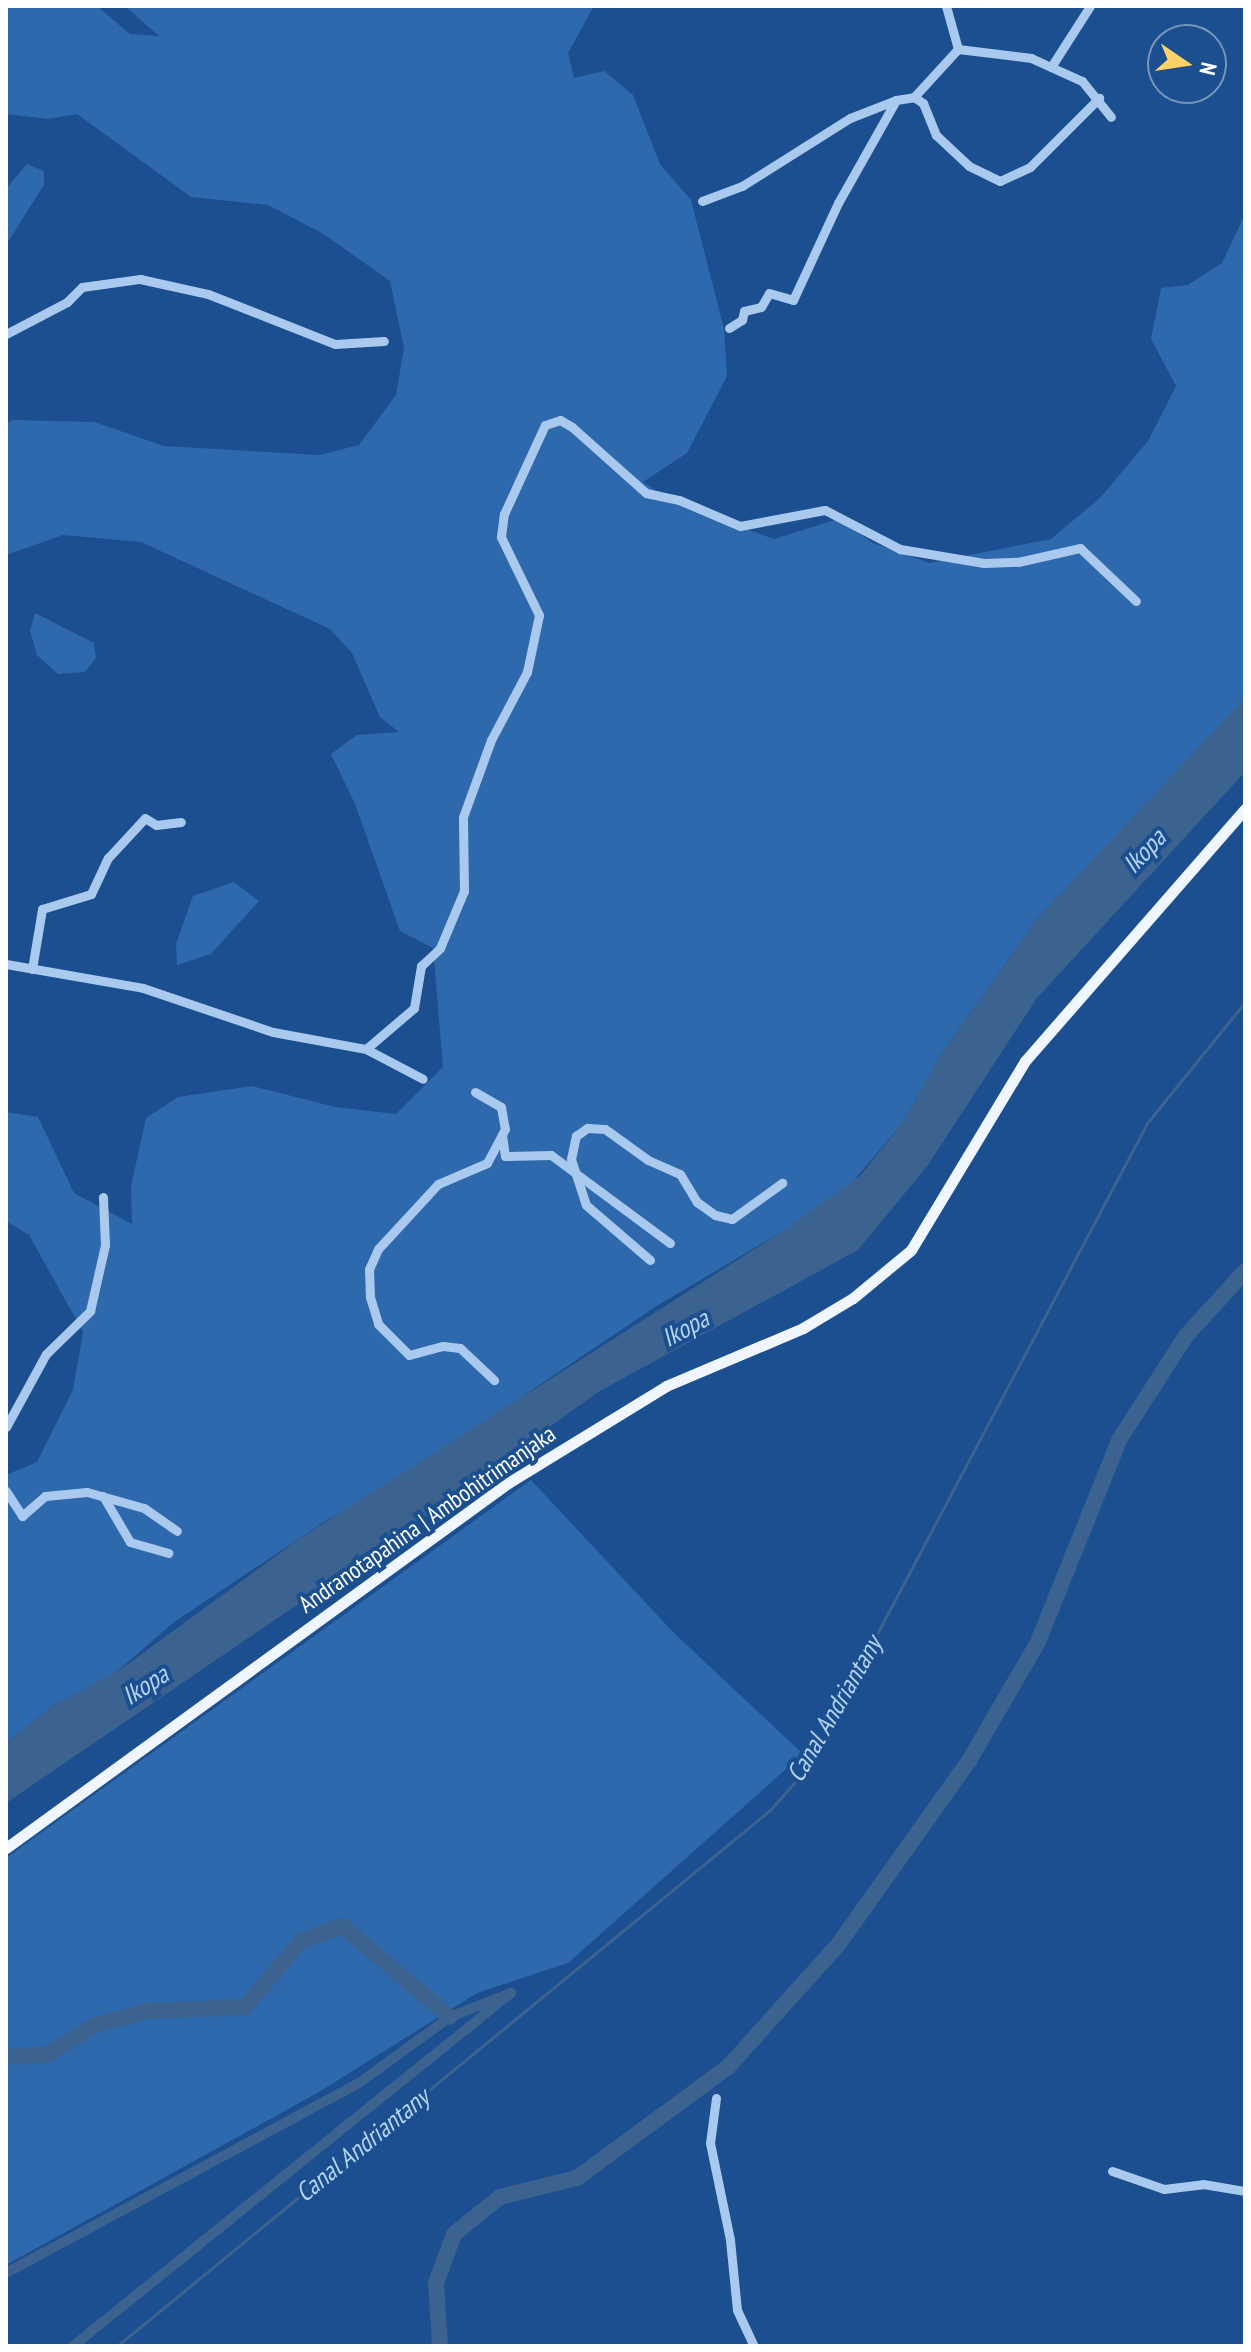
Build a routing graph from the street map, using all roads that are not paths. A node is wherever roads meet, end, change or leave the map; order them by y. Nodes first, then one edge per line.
1 (946, 6) edge
2 (1090, 6) edge
3 (958, 49) junction
4 (1051, 67) junction
5 (914, 97) junction
6 (1099, 98) junction
7 (896, 100) junction
8 (1111, 117) dead end
9 (702, 201) dead end
10 (729, 328) dead end
11 (6, 334) edge
12 (384, 341) dead end
13 (1136, 601) dead end
14 (1245, 809) edge
15 (181, 822) dead end
16 (6, 964) edge
17 (32, 969) junction
18 (366, 1049) junction
19 (423, 1079) dead end
20 (475, 1092) dead end
21 (502, 1135) junction
22 (573, 1170) junction
23 (782, 1183) dead end
24 (103, 1197) dead end
25 (670, 1243) dead end
26 (650, 1260) dead end
27 (494, 1380) dead end
28 (6, 1427) edge
29 (6, 1491) edge
30 (103, 1496) junction
31 (177, 1531) dead end
32 (168, 1553) dead end
33 (6, 1848) edge
34 (716, 2098) dead end
35 (1112, 2171) dead end
36 (1245, 2191) edge
37 (754, 2346) edge

1 - 3 street
2 - 4 street
3 - 4 street
3 - 5 street
4 - 6 street
5 - 6 street
5 - 7 street
6 - 8 street
7 - 9 street
7 - 10 street
11 - 12 street
13 - 18 street
14 - 33 main road, Andranotapahina | Ambohitrimanjaka
15 - 17 street
16 - 17 street
17 - 18 street
18 - 19 street
20 - 21 street
21 - 22 street
21 - 27 street
22 - 23 street
22 - 25 street
22 - 26 street
24 - 28 street
29 - 30 street
30 - 31 street
30 - 32 street
34 - 37 street
35 - 36 street

